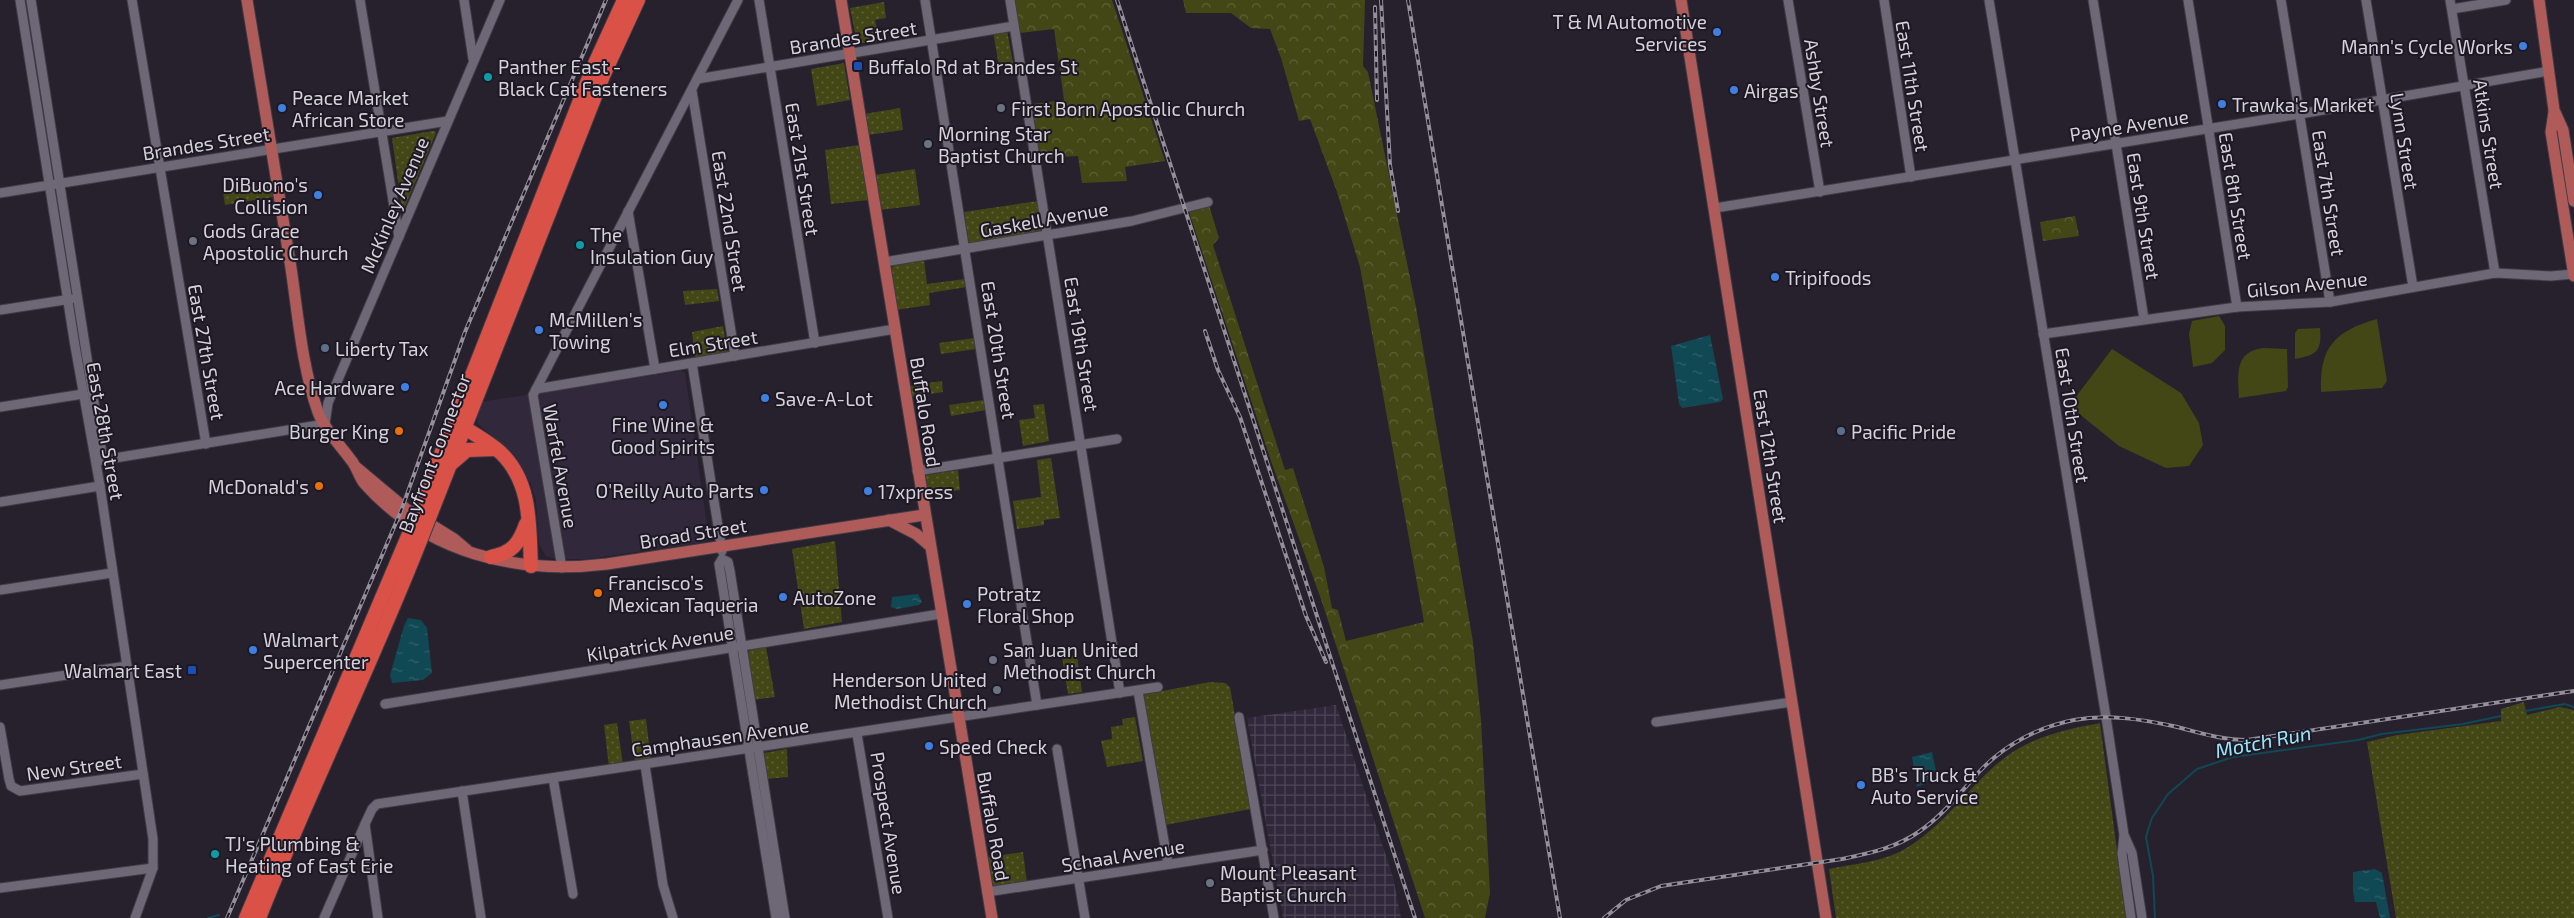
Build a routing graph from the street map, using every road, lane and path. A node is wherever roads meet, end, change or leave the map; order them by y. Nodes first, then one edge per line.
1 (20, 0) edge
2 (31, 0) edge
3 (132, 0) edge
4 (246, 0) edge
5 (360, 0) edge
6 (464, 0) edge
7 (500, 0) edge
8 (624, 0) edge
9 (638, 0) edge
10 (738, 0) edge
11 (759, 0) edge
12 (841, 0) edge
13 (925, 0) edge
14 (1010, 0) edge
15 (1681, 0) edge
16 (1788, 0) edge
17 (1884, 0) edge
18 (1989, 0) edge
19 (2093, 0) edge
20 (2188, 0) edge
21 (2281, 0) edge
22 (2366, 0) edge
23 (2506, 0) edge
24 (2539, 0) edge
25 (2451, 5) edge
26 (1014, 26) junction
27 (932, 40) junction
28 (850, 54) junction
29 (473, 60) junction
30 (771, 67) junction
31 (2549, 71) junction
32 (697, 79) junction
33 (2464, 86) junction
34 (692, 90) junction
35 (2382, 101) junction
36 (2554, 110) junction
37 (2300, 114) junction
38 (448, 121) junction
39 (2209, 129) junction
40 (382, 131) junction
41 (2116, 144) junction
42 (271, 149) junction
43 (2015, 160) junction
44 (159, 167) junction
45 (1911, 177) junction
46 (60, 183) junction
47 (49, 185) junction
48 (1820, 192) junction
49 (0, 193) edge
50 (2574, 201) edge
51 (1208, 202) dead end
52 (1714, 208) junction
53 (628, 210) junction
54 (1047, 236) junction
55 (399, 237) junction
56 (966, 249) junction
57 (884, 262) junction
58 (2495, 272) junction
59 (2574, 275) edge
60 (2413, 287) junction
61 (80, 298) junction
62 (68, 299) junction
63 (2330, 302) junction
64 (2238, 307) junction
65 (0, 310) edge
66 (2144, 319) junction
67 (895, 329) junction
68 (2043, 334) junction
69 (815, 343) junction
70 (735, 356) junction
71 (692, 363) junction
72 (655, 369) junction
73 (536, 389) junction
74 (83, 394) junction
75 (0, 407) edge
76 (325, 424) junction
77 (459, 424) junction
78 (1117, 438) dead end
79 (206, 444) junction
80 (1082, 444) junction
81 (496, 449) junction
82 (999, 458) junction
83 (100, 460) junction
84 (450, 465) junction
85 (917, 471) junction
86 (100, 486) junction
87 (0, 502) edge
88 (427, 506) junction
89 (924, 515) junction
90 (528, 518) junction
91 (889, 520) junction
92 (929, 544) junction
93 (411, 546) junction
94 (722, 546) junction
95 (491, 557) junction
96 (531, 566) junction
97 (562, 568) junction
98 (112, 573) junction
99 (0, 590) edge
100 (940, 614) junction
101 (737, 647) junction
102 (126, 666) junction
103 (0, 685) edge
104 (1158, 688) dead end
105 (1138, 690) junction
106 (1120, 693) junction
107 (1792, 702) junction
108 (385, 704) dead end
109 (1036, 705) junction
110 (1239, 717) dead end
111 (957, 718) junction
112 (1656, 722) dead end
113 (0, 727) edge
114 (858, 734) junction
115 (754, 749) junction
116 (1057, 749) dead end
117 (645, 764) junction
118 (143, 774) junction
119 (553, 778) junction
120 (462, 791) junction
121 (364, 824) junction
122 (2124, 835) junction
123 (1263, 850) junction
124 (1168, 864) junction
125 (153, 868) junction
126 (1078, 878) junction
127 (0, 888) edge
128 (987, 892) junction
129 (573, 894) dead end
130 (135, 918) edge
131 (246, 918) edge
132 (259, 918) edge
133 (324, 918) edge
134 (378, 918) edge
135 (481, 918) edge
136 (673, 918) edge
137 (776, 918) edge
138 (785, 918) edge
139 (888, 918) edge
140 (992, 918) edge
141 (1085, 918) edge
142 (1274, 918) edge
143 (1826, 918) edge
144 (2131, 918) edge
145 (2142, 918) edge

1 - 47 street, East 28th Street
2 - 46 street, East 28th Street
3 - 44 street, East 27th Street
4 - 42 main road, Broad Street
5 - 40 street
6 - 29 street
7 - 29 street, McKinley Avenue
8 - 77 highway, Bayfront Connector
9 - 77 highway, Bayfront Connector
10 - 32 street, Warfel Avenue
11 - 30 street, East 21st Street
12 - 28 main road, Buffalo Road
13 - 27 street, East 20th Street
14 - 26 street, East 19th Street
15 - 52 main road, East 12th Street
16 - 48 street, Ashby Street
17 - 45 street, East 11th Street
18 - 43 street, East 10th Street
19 - 41 street, East 9th Street
20 - 39 street, East 8th Street
21 - 37 street, East 7th Street
22 - 35 street, Lynn Street
23 - 25 street
24 - 31 main road
25 - 33 street, Atkins Street
26 - 27 street, Brandes Street
26 - 54 street, East 19th Street
27 - 28 street, Brandes Street
27 - 56 street, East 20th Street
28 - 30 street, Brandes Street
28 - 57 main road, Buffalo Road
29 - 38 street, McKinley Avenue
30 - 32 street, Brandes Street
30 - 69 street, East 21st Street
31 - 33 street, Payne Avenue
31 - 36 main road
32 - 34 street, Warfel Avenue
33 - 35 street, Payne Avenue
33 - 58 street, Atkins Street
34 - 53 street, Warfel Avenue
34 - 70 street, East 22nd Street
35 - 37 street, Payne Avenue
35 - 60 street, Lynn Street
36 - 50 main road
36 - 59 main road
37 - 39 street, Payne Avenue
37 - 63 street, East 7th Street
38 - 40 street, Brandes Street
38 - 55 street, McKinley Avenue
39 - 41 street, Payne Avenue
39 - 64 street, East 8th Street
40 - 42 street, Brandes Street
40 - 55 street
41 - 43 street, Payne Avenue
41 - 66 street, East 9th Street
42 - 44 street, Brandes Street
42 - 76 main road, Broad Street
43 - 45 street, Payne Avenue
43 - 68 street, East 10th Street
44 - 46 street, Brandes Street
44 - 79 street, East 27th Street
45 - 48 street, Payne Avenue
46 - 47 street, Brandes Street
46 - 61 street, East 28th Street
47 - 49 street, Brandes Street
47 - 62 street, East 28th Street
48 - 52 street, Payne Avenue
51 - 54 street, Gaskell Avenue
52 - 107 main road, East 12th Street
53 - 72 street
53 - 73 street, Warfel Avenue
54 - 56 street, Gaskell Avenue
54 - 80 street, East 19th Street
55 - 76 street, McKinley Avenue
56 - 57 street, Gaskell Avenue
56 - 82 street, East 20th Street
57 - 67 main road, Buffalo Road
58 - 59 street, Gilson Avenue
58 - 60 street, Gilson Avenue
60 - 63 street, Gilson Avenue
61 - 62 street
61 - 83 street, East 28th Street
62 - 65 street
62 - 74 street, East 28th Street
63 - 64 street, Gilson Avenue
64 - 66 street, Gilson Avenue
66 - 68 street, Gilson Avenue
67 - 69 street, Elm Street
67 - 85 main road, Buffalo Road
68 - 122 street, East 10th Street
69 - 70 street, Elm Street
70 - 71 street, Elm Street
71 - 72 street, Elm Street
71 - 94 street
72 - 73 street, Elm Street
73 - 97 street, Warfel Avenue
74 - 75 street
74 - 83 street, East 28th Street
76 - 79 street
76 - 95 main road, Broad Street
77 - 81 highway
77 - 84 highway, Bayfront Connector
77 - 88 highway, Bayfront Connector
78 - 80 street
79 - 83 street
80 - 82 street
80 - 106 street, East 19th Street
81 - 84 highway
81 - 90 highway
82 - 85 street
82 - 109 street, East 20th Street
83 - 86 street, East 28th Street
84 - 88 highway, Bayfront Connector
85 - 89 main road, Buffalo Road
86 - 87 street
86 - 98 street, East 28th Street
88 - 93 highway, Bayfront Connector, bridge
89 - 91 main road, Broad Street
89 - 92 main road, Buffalo Road
90 - 95 highway
90 - 96 highway
91 - 92 main road
91 - 94 main road, Broad Street
92 - 100 main road, Buffalo Road
93 - 131 highway, Bayfront Connector
93 - 132 highway, Bayfront Connector
94 - 97 main road, Broad Street
94 - 101 street
95 - 96 main road, Broad Street
96 - 97 main road, Broad Street
98 - 99 street
98 - 102 street, East 28th Street
100 - 101 street, Kilpatrick Avenue
100 - 111 main road, Buffalo Road
101 - 108 street, Kilpatrick Avenue
101 - 115 street
102 - 103 street
102 - 118 street, East 28th Street
104 - 105 street, Camphausen Avenue
105 - 106 street, Camphausen Avenue
105 - 124 street
106 - 109 street, Camphausen Avenue
107 - 112 street
107 - 143 main road, East 12th Street
109 - 111 street, Camphausen Avenue
110 - 123 street
111 - 114 street, Camphausen Avenue
111 - 128 main road, Buffalo Road
113 - 118 street, New Street
114 - 115 street, Camphausen Avenue
114 - 139 street, Prospect Avenue
115 - 117 street, Camphausen Avenue
115 - 137 street
115 - 138 street
116 - 126 street
117 - 119 street, Camphausen Avenue
117 - 136 street
118 - 125 street, East 28th Street
119 - 120 street, Camphausen Avenue
119 - 129 street
120 - 121 street, Camphausen Avenue
120 - 135 street
121 - 133 street
121 - 134 street
122 - 144 street, East 10th Street
122 - 145 street, East 10th Street
123 - 124 street, Schaal Avenue
123 - 142 street
124 - 126 street, Schaal Avenue
125 - 127 street
125 - 130 street, East 28th Street
126 - 128 street, Schaal Avenue
126 - 141 street
128 - 140 main road, Buffalo Road

